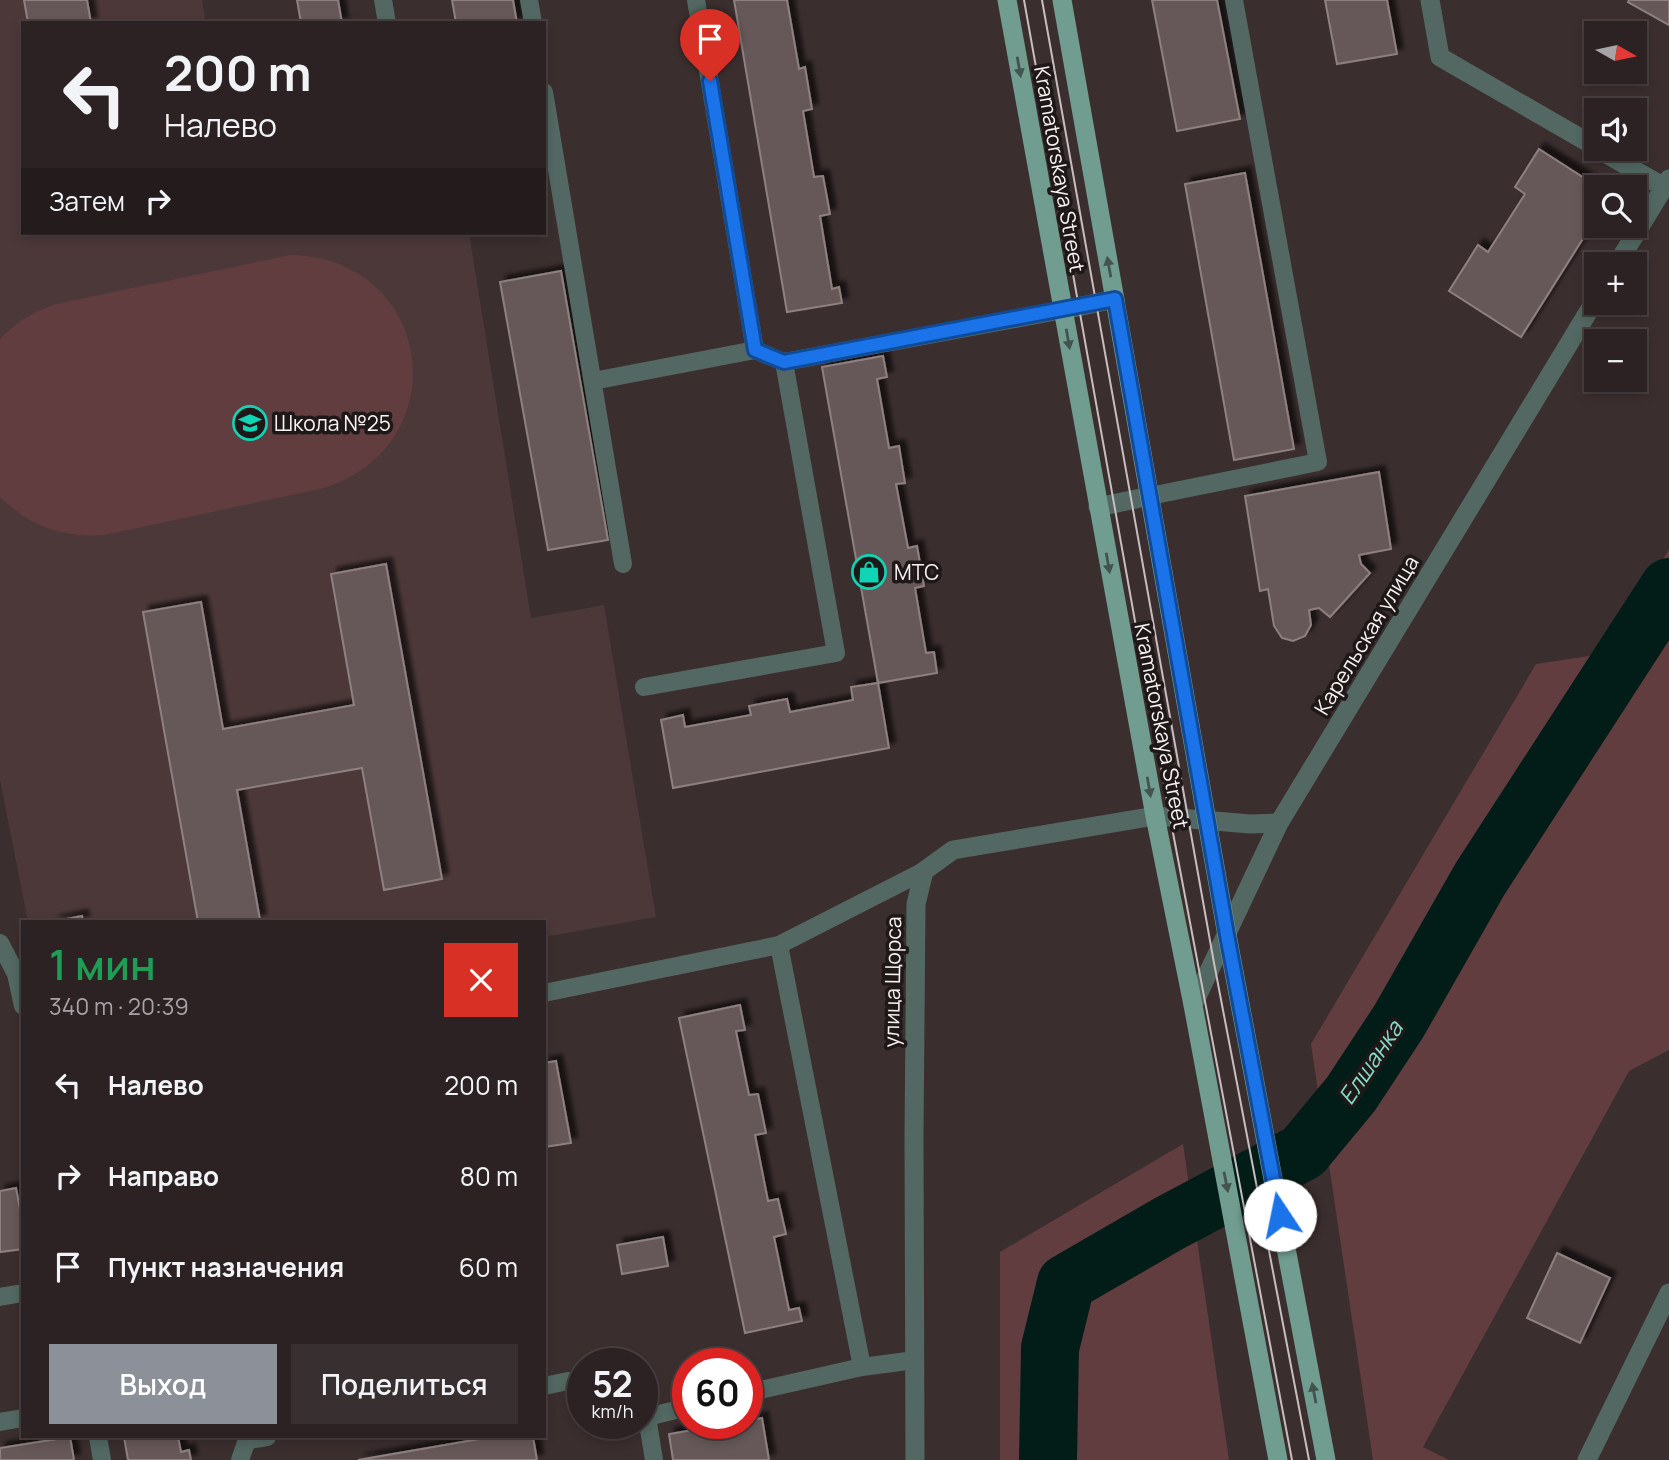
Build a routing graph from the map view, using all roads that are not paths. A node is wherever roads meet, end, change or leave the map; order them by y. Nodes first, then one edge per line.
1 (383, 0) edge
2 (529, 0) edge
3 (696, 0) edge
4 (1007, 0) edge
5 (1062, 0) edge
6 (1234, 0) edge
7 (1430, 0) edge
8 (387, 21) edge
9 (533, 21) edge
10 (546, 104) edge
11 (1584, 140) edge
12 (1623, 161) edge
13 (1667, 183) edge
14 (1624, 252) edge
15 (1115, 299) junction
16 (1063, 310) junction
17 (1586, 315) edge
18 (755, 350) junction
19 (784, 362) junction
20 (593, 381) junction
21 (1150, 496) junction
22 (1098, 507) junction
23 (623, 564) dead end
24 (644, 687) dead end
25 (1155, 816) junction
26 (1207, 821) junction
27 (1279, 823) junction
28 (924, 871) junction
29 (1227, 935) junction
30 (0, 943) edge
31 (779, 945) junction
32 (546, 993) edge
33 (21, 997) edge
34 (1193, 1004) junction
35 (21, 1293) edge
36 (1669, 1293) edge
37 (0, 1297) edge
38 (915, 1360) junction
39 (862, 1367) junction
40 (567, 1381) edge
41 (546, 1386) edge
42 (763, 1390) edge
43 (21, 1418) edge
44 (0, 1422) edge
45 (98, 1438) edge
46 (249, 1438) edge
47 (649, 1439) edge
48 (102, 1460) edge
49 (240, 1460) edge
50 (654, 1460) edge
51 (915, 1460) edge
52 (1278, 1460) edge
53 (1326, 1460) edge
54 (1587, 1460) edge

1 - 8 lane
2 - 9 lane
3 - 18 lane
4 -> 16 main road, Kramatorskaya Street
15 -> 5 main road, Kramatorskaya Street
6 - 21 lane
7 - 11 street
10 - 20 lane
12 - 13 street
13 - 14 street
15 - 16 street
15 - 21 main road, Kramatorskaya Street
16 - 19 lane
16 -> 22 main road, Kramatorskaya Street
17 - 27 street, Карельская улица
18 - 19 lane
18 - 20 lane
19 - 24 lane
20 - 23 lane
21 - 22 street
21 - 26 main road, Kramatorskaya Street
22 -> 25 main road, Kramatorskaya Street
25 - 26 street
25 - 28 street
25 - 34 main road, Kramatorskaya Street
26 - 27 street
26 - 29 main road, Kramatorskaya Street
27 - 29 street, Карельская улица
28 - 31 lane
28 - 38 street, улица Щорса
29 - 34 street, Карельская улица
53 -> 29 main road, Kramatorskaya Street
30 - 33 lane
31 - 32 lane
31 - 39 lane
34 -> 52 main road, Kramatorskaya Street
35 - 37 lane
36 - 54 street
38 - 39 lane
38 - 51 street, улица Щорса
39 - 42 lane
40 - 41 lane
43 - 44 lane
45 - 48 lane
46 - 49 lane
47 - 50 lane

